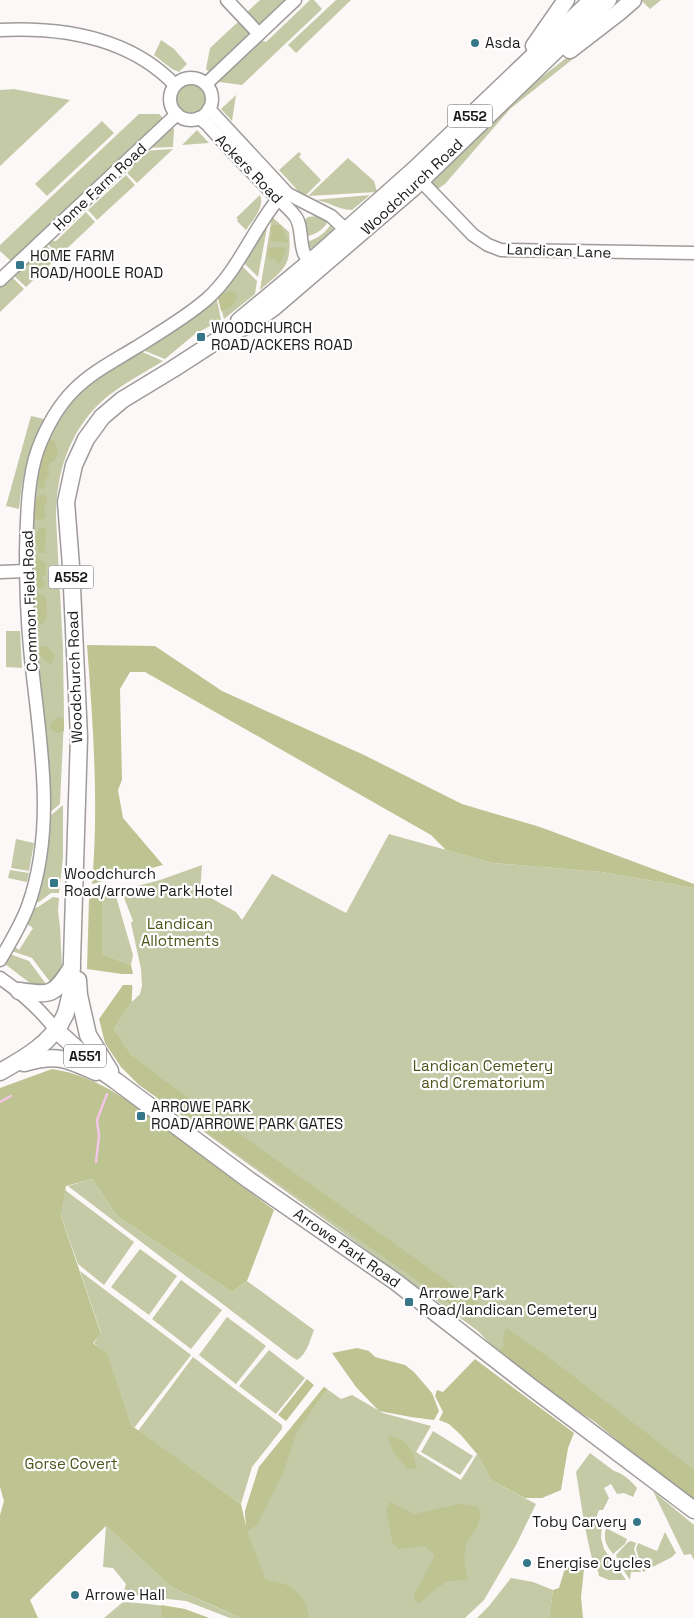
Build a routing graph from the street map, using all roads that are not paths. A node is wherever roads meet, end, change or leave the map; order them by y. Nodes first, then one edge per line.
1 (227, 0) edge
2 (295, 0) edge
3 (566, 0) edge
4 (592, 0) edge
5 (608, 0) edge
6 (633, 0) edge
7 (0, 30) edge
8 (259, 34) junction
9 (514, 82) junction
10 (206, 84) junction
11 (175, 85) junction
12 (177, 114) junction
13 (204, 114) junction
14 (478, 125) junction
15 (421, 181) junction
16 (397, 185) junction
17 (283, 196) junction
18 (310, 206) junction
19 (299, 221) junction
20 (368, 228) junction
21 (346, 230) junction
22 (694, 253) edge
23 (310, 261) junction
24 (3, 272) edge
25 (224, 336) junction
26 (26, 571) junction
27 (0, 572) edge
28 (73, 922) junction
29 (0, 960) edge
30 (72, 967) junction
31 (0, 978) edge
32 (19, 991) junction
33 (56, 1030) junction
34 (5, 1069) edge
35 (116, 1081) junction
36 (694, 1510) edge

1 - 8 street
2 - 8 street
3 - 9 main road
4 - 9 main road, Woodchurch Road / A552
5 - 9 main road, Woodchurch Road / A552
6 - 9 main road
7 - 11 street
8 - 10 street
9 - 14 main road, Woodchurch Road / A552
9 - 16 main road, Woodchurch Road / A552
10 - 11 street
10 - 13 street
11 - 12 street
12 - 13 street
12 - 24 street, Home Farm Road
13 - 17 street, Ackers Road
14 - 15 main road, Woodchurch Road / A552
14 - 16 main road
15 - 20 main road, Woodchurch Road / A552
15 - 22 street, Landican Lane
16 - 21 main road, Woodchurch Road / A552
17 - 18 street, Ackers Road
17 - 19 street, Ackers Road
17 - 26 street, Common Field Road
18 - 19 street
18 - 21 street, Ackers Road
19 - 23 street
20 - 23 street
20 - 25 main road, Woodchurch Road / A552
21 - 23 main road, Woodchurch Road / A552
23 - 25 main road, Woodchurch Road / A552
25 - 28 main road, Woodchurch Road / A552
26 - 27 street
26 - 29 street, Common Field Road
28 - 30 main road, Woodchurch Road / A552
28 - 35 main road
30 - 32 main road
30 - 33 main road, Woodchurch Road / A552
31 - 32 street
32 - 33 street
33 - 34 main road, A551
33 - 35 main road, Arrowe Park Road / A551
34 - 35 main road
35 - 36 main road, Arrowe Park Road / A551

